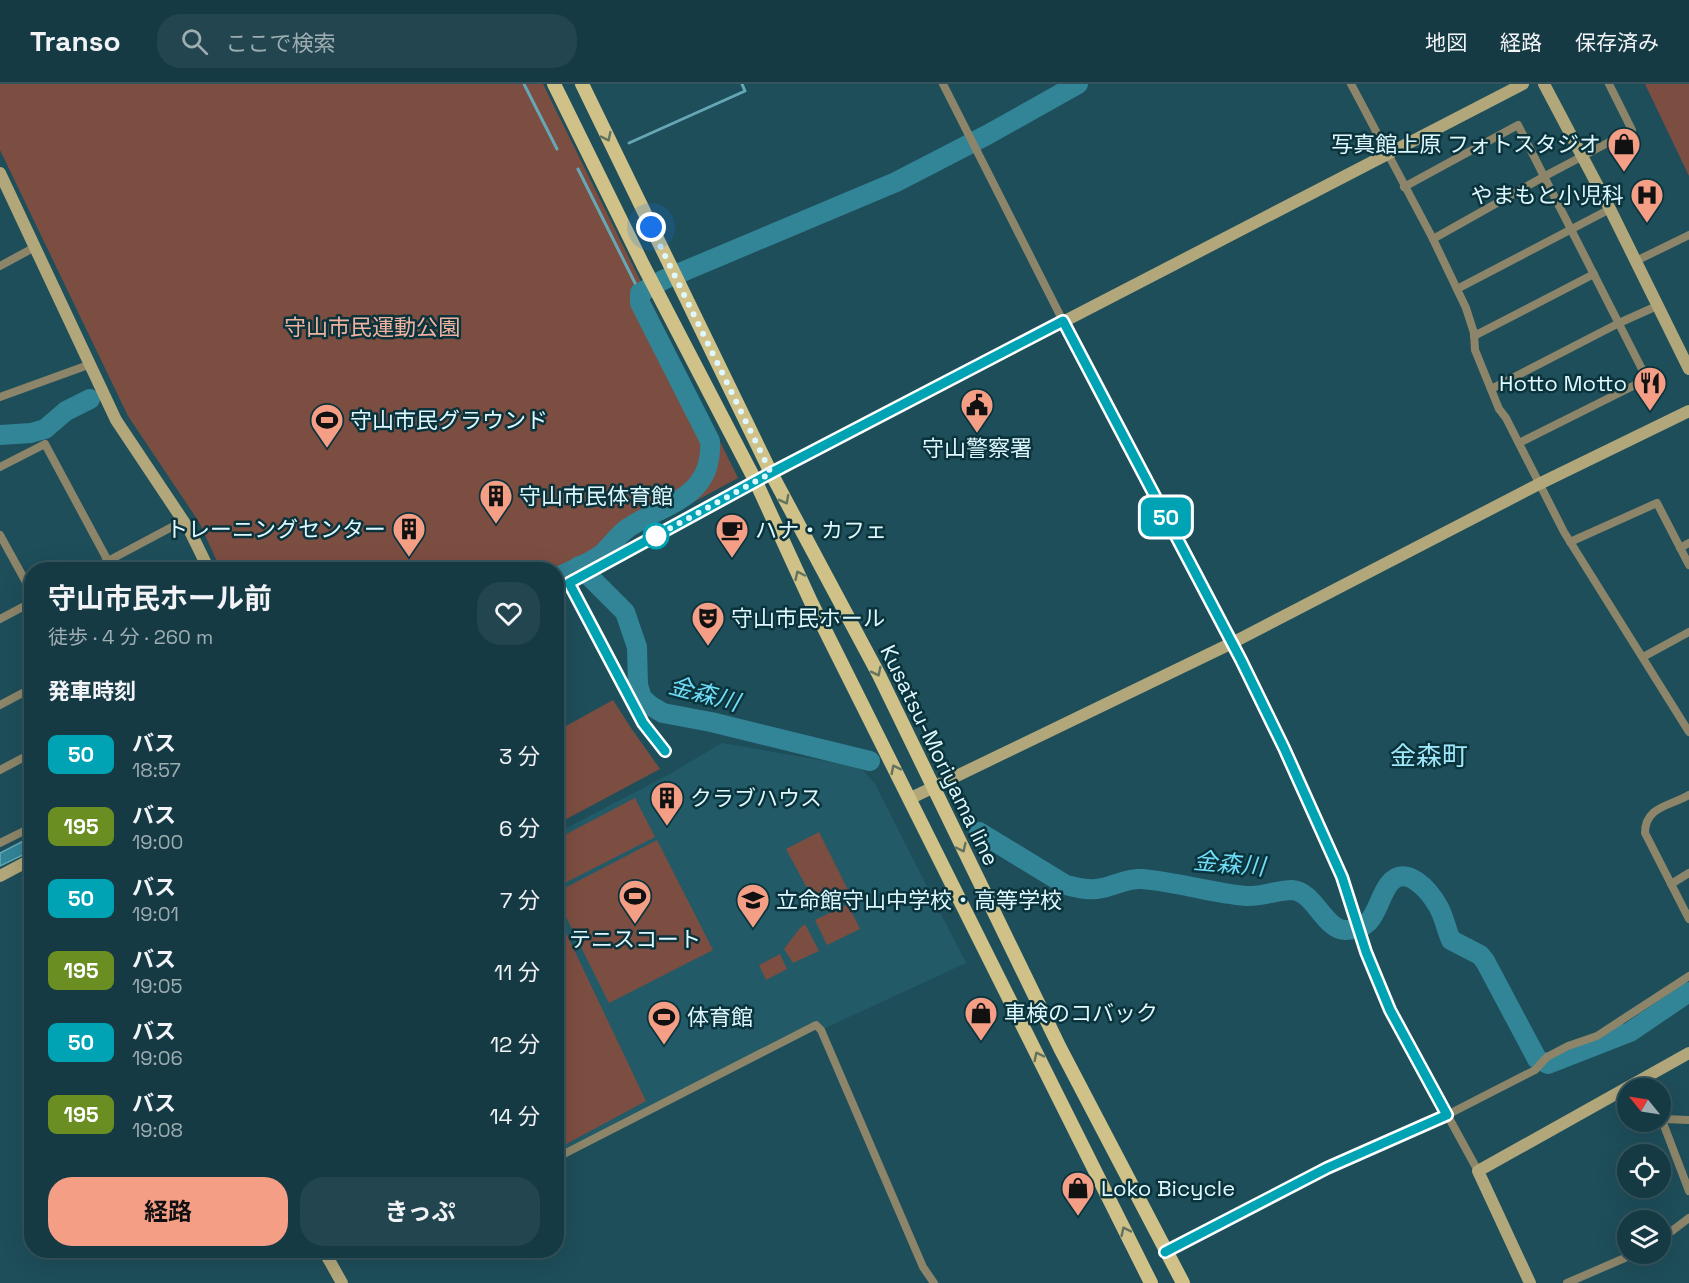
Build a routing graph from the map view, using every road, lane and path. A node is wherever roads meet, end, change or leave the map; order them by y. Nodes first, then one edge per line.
1 (554, 84) edge
2 (582, 84) edge
3 (944, 84) edge
4 (1351, 84) edge
5 (1523, 84) edge
6 (1544, 84) edge
7 (1609, 84) edge
8 (1387, 154) junction
9 (1582, 156) junction
10 (0, 173) edge
11 (1545, 176) junction
12 (1404, 187) junction
13 (1610, 209) junction
14 (1572, 229) junction
15 (1689, 235) edge
16 (1433, 239) junction
17 (35, 248) junction
18 (1636, 261) junction
19 (0, 266) edge
20 (1594, 274) junction
21 (1457, 290) junction
22 (1657, 306) junction
23 (1063, 321) junction
24 (1619, 323) junction
25 (1474, 336) junction
26 (91, 364) junction
27 (1689, 369) edge
28 (1491, 389) junction
29 (0, 398) edge
30 (1689, 411) edge
31 (1519, 443) junction
32 (0, 467) edge
33 (771, 473) junction
34 (756, 482) junction
35 (1539, 484) junction
36 (183, 521) junction
37 (0, 535) edge
38 (1570, 542) junction
39 (1689, 543) edge
40 (1680, 548) junction
41 (108, 561) joint
42 (205, 562) edge
43 (1689, 565) edge
44 (24, 578) edge
45 (573, 580) junction
46 (564, 585) edge
47 (24, 606) edge
48 (0, 619) edge
49 (1689, 632) edge
50 (1232, 643) junction
51 (1643, 657) junction
52 (24, 692) edge
53 (0, 705) edge
54 (1689, 732) edge
55 (665, 751) dead end
56 (24, 757) edge
57 (0, 770) edge
58 (933, 788) junction
59 (1689, 795) edge
60 (909, 798) junction
61 (24, 831) edge
62 (0, 843) edge
63 (24, 864) edge
64 (1689, 873) edge
65 (0, 876) edge
66 (1671, 884) junction
67 (1689, 919) edge
68 (1689, 976) edge
69 (1689, 1053) edge
70 (1654, 1078) edge
71 (1617, 1099) edge
72 (1447, 1115) junction
73 (1671, 1118) edge
74 (1689, 1120) edge
75 (1667, 1132) edge
76 (564, 1154) edge
77 (1478, 1171) junction
78 (1689, 1191) edge
79 (1689, 1218) edge
80 (1671, 1232) edge
81 (1165, 1252) junction
82 (328, 1258) edge
83 (1617, 1261) edge
84 (342, 1283) edge
85 (934, 1283) edge
86 (1151, 1283) edge
87 (1182, 1283) edge
88 (1530, 1283) edge
89 (1566, 1283) edge

1 - 34 main road, Kusatsu-Moriyama line
2 -> 33 main road, Kusatsu-Moriyama line
3 - 23 street
4 - 8 street
5 - 8 street
6 - 9 street
7 - 9 street
8 - 12 street
8 - 23 street
9 - 11 street
9 - 13 street
10 - 17 street
11 - 12 street
11 - 14 street
11 - 16 street
12 - 16 street
13 - 14 street
13 - 18 street
14 - 20 street
14 - 21 street
15 - 18 street
16 - 21 street
17 - 19 street
17 - 26 street
18 - 22 street
20 - 24 street
20 - 25 street
21 - 25 street
22 - 24 street
22 - 27 street
23 - 33 street
23 - 50 street
24 - 28 street
24 - 31 street
25 - 28 street
26 - 29 street
26 - 36 street
28 - 31 street
30 - 35 street
31 - 35 street
32 - 41 street
33 - 34 street
33 -> 58 main road, Kusatsu-Moriyama line
34 - 45 street
60 -> 34 main road, Kusatsu-Moriyama line
35 - 38 street
35 - 50 street
36 - 41 street
36 - 42 street
37 - 44 street
38 - 40 street
38 - 51 street
39 - 40 street
40 - 43 street
45 - 46 street
45 - 55 street
47 - 48 street
49 - 51 street
50 - 58 street
50 - 72 street
51 - 54 street
52 - 53 street
56 - 57 street
58 - 60 street
58 -> 81 main road, Kusatsu-Moriyama line
59 - 66 street
86 -> 60 main road, Kusatsu-Moriyama line
61 - 62 street
63 - 65 street
64 - 66 street
66 - 67 street
68 - 72 street
69 - 70 street
71 - 77 street
72 - 77 street
72 - 81 street
73 - 74 street
75 - 78 street
76 - 85 street
77 - 88 street
79 - 80 street
81 - 87 main road, Kusatsu-Moriyama line
82 - 84 street
83 - 89 street

